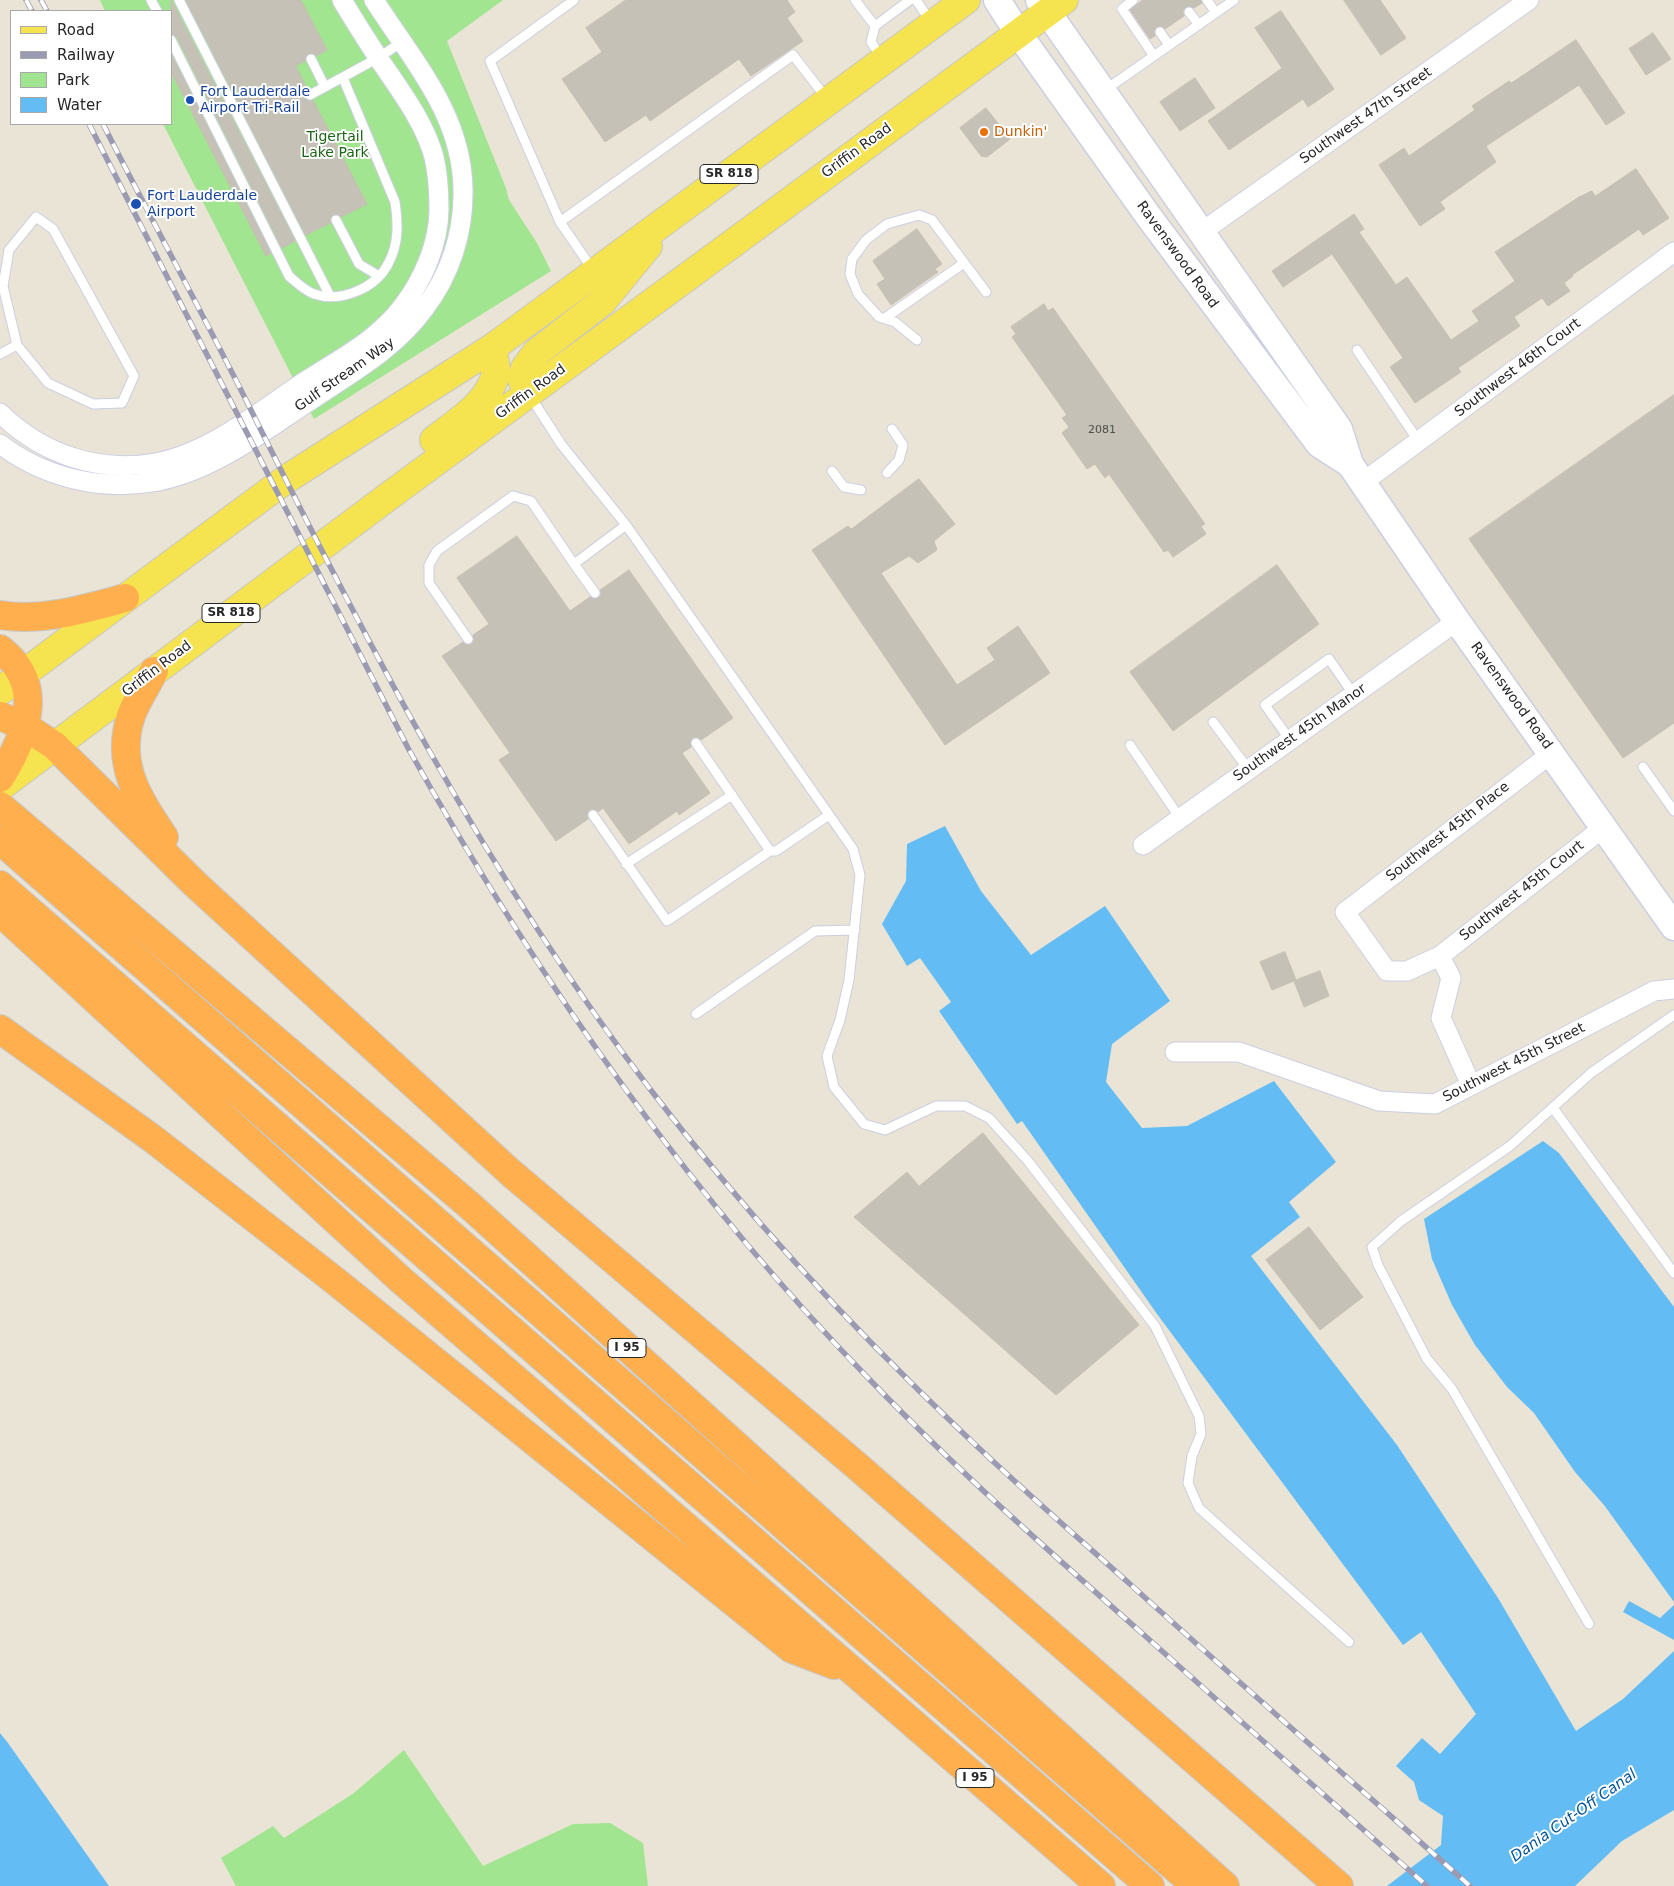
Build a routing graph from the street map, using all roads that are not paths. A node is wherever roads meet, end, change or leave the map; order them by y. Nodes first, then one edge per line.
1 (179, 0) edge
2 (342, 0) edge
3 (374, 0) edge
4 (574, 0) edge
5 (910, 0) edge
6 (916, 0) edge
7 (966, 0) edge
8 (997, 0) edge
9 (1207, 0) edge
10 (1234, 0) edge
11 (1137, 1) edge
12 (861, 3) edge
13 (1519, 3) edge
14 (1050, 4) edge
15 (1190, 12) dead end
16 (1216, 13) junction
17 (933, 24) junction
18 (1198, 25) junction
19 (875, 26) junction
20 (1160, 32) dead end
21 (1018, 33) junction
22 (172, 42) edge
23 (402, 42) junction
24 (1169, 45) junction
25 (1154, 56) junction
26 (378, 58) junction
27 (311, 59) dead end
28 (884, 61) junction
29 (343, 78) junction
30 (325, 87) junction
31 (1104, 91) junction
32 (310, 95) dead end
33 (829, 101) junction
34 (673, 215) junction
35 (336, 220) dead end
36 (560, 222) junction
37 (1203, 231) junction
38 (1674, 252) edge
39 (964, 264) junction
40 (595, 273) junction
41 (379, 276) junction
42 (986, 292) dead end
43 (330, 296) junction
44 (885, 318) junction
45 (918, 340) dead end
46 (17, 345) junction
47 (492, 348) junction
48 (1357, 350) dead end
49 (0, 354) edge
50 (528, 394) junction
51 (0, 413) edge
52 (892, 429) dead end
53 (1419, 442) junction
54 (0, 444) edge
55 (832, 471) dead end
56 (887, 473) dead end
57 (1356, 474) junction
58 (861, 490) dead end
59 (389, 496) junction
60 (626, 524) junction
61 (574, 564) junction
62 (595, 594) dead end
63 (124, 598) junction
64 (0, 615) edge
65 (1457, 621) junction
66 (468, 639) dead end
67 (0, 649) edge
68 (154, 671) junction
69 (22, 673) junction
70 (0, 691) edge
71 (1354, 695) junction
72 (0, 716) edge
73 (1213, 722) dead end
74 (26, 727) junction
75 (1290, 740) junction
76 (696, 743) dead end
77 (1130, 745) dead end
78 (55, 746) junction
79 (1552, 753) junction
80 (1643, 767) dead end
81 (1249, 770) junction
82 (0, 778) edge
83 (0, 786) edge
84 (732, 795) junction
85 (1674, 812) edge
86 (829, 815) junction
87 (592, 816) dead end
88 (1180, 818) junction
89 (6, 823) edge
90 (1604, 827) junction
91 (1143, 845) dead end
92 (770, 851) junction
93 (626, 864) junction
94 (195, 884) junction
95 (0, 885) edge
96 (0, 912) edge
97 (1345, 912) joint
98 (1674, 927) edge
99 (855, 930) junction
100 (1440, 956) junction
101 (1674, 989) edge
102 (696, 1014) dead end
103 (1674, 1015) edge
104 (0, 1029) edge
105 (1175, 1052) dead end
106 (1471, 1085) junction
107 (1553, 1108) junction
108 (1674, 1273) edge
109 (1589, 1624) dead end
110 (1348, 1642) dead end
111 (848, 1670) junction
112 (1101, 1886) edge
113 (1150, 1886) edge
114 (1196, 1886) edge
115 (1225, 1886) edge
116 (1339, 1886) edge

1 - 43 lane
2 - 26 street, Gulf Stream Way
3 - 23 street, Gulf Stream Way
4 - 36 lane
5 - 19 lane
6 - 17 lane
7 - 17 main road, SR 818
8 - 21 street, Ravenswood Road
9 - 16 lane
10 - 16 lane
11 - 25 lane
12 - 19 lane
13 - 37 street, Southwest 47th Street
14 - 21 main road, Griffin Road / SR 818
14 - 31 street, Ravenswood Road
15 - 18 lane
16 - 18 lane
17 - 28 main road, SR 818
18 - 24 lane
19 - 28 lane
20 - 24 lane
21 - 50 main road, Griffin Road / SR 818
21 - 57 street, Ravenswood Road
22 - 43 lane
23 - 26 lane
23 - 54 street, Gulf Stream Way
24 - 25 lane
25 - 31 lane
26 - 29 lane
26 - 51 street, Gulf Stream Way
27 - 30 lane
28 - 33 main road, SR 818
29 - 30 lane
29 - 41 lane
30 - 32 lane
31 - 37 street, Ravenswood Road
33 - 34 main road, SR 818
33 - 36 lane
34 - 40 main road, SR 818
34 - 50 main road
35 - 41 lane
36 - 40 lane
37 - 57 street, Ravenswood Road
38 - 53 street, Southwest 46th Court
39 - 42 lane
39 - 44 lane
39 - 44 lane
40 - 47 main road, SR 818
41 - 43 lane
44 - 45 lane
46 - 46 lane
46 - 49 lane
47 - 59 main road
47 - 63 main road, SR 818
48 - 53 lane
50 - 59 main road, Griffin Road / SR 818
50 - 60 lane
52 - 56 lane
53 - 57 street, Southwest 46th Court
55 - 58 lane
57 - 65 street, Ravenswood Road
59 - 68 main road, Griffin Road / SR 818
60 - 61 lane
60 - 86 lane
61 - 62 lane
61 - 66 lane
63 - 64 highway
63 - 69 main road, SR 818
65 - 71 street, Southwest 45th Manor
65 - 79 street, Ravenswood Road
67 - 69 highway
68 - 78 main road, Griffin Road / SR 818
68 - 94 highway
69 - 70 main road, SR 818
69 - 74 highway
71 - 75 street, Southwest 45th Manor
71 - 75 lane
72 - 74 highway
73 - 81 lane
74 - 78 highway
74 - 82 highway
75 - 81 street, Southwest 45th Manor
76 - 84 lane
77 - 88 lane
78 - 83 main road, Griffin Road / SR 818
78 - 94 highway
79 - 90 street, Ravenswood Road
79 - 97 street, Southwest 45th Place
80 - 85 lane
81 - 88 street, Southwest 45th Manor
84 - 92 lane
84 - 93 lane
86 - 92 lane
86 - 99 lane
87 - 93 lane
88 - 91 street, Southwest 45th Manor
89 - 114 highway
89 - 115 highway, I 95
90 - 98 street, Ravenswood Road
90 - 100 street, Southwest 45th Court
92 - 93 lane
94 - 116 highway
95 - 113 highway
96 - 111 highway, I 95
97 - 100 street, Southwest 45th Court
99 - 102 lane
99 - 110 lane
100 - 106 street
101 - 106 street, Southwest 45th Street
103 - 107 lane
104 - 111 highway
105 - 106 street, Southwest 45th Street
107 - 108 lane
107 - 109 lane
111 - 112 highway, I 95

